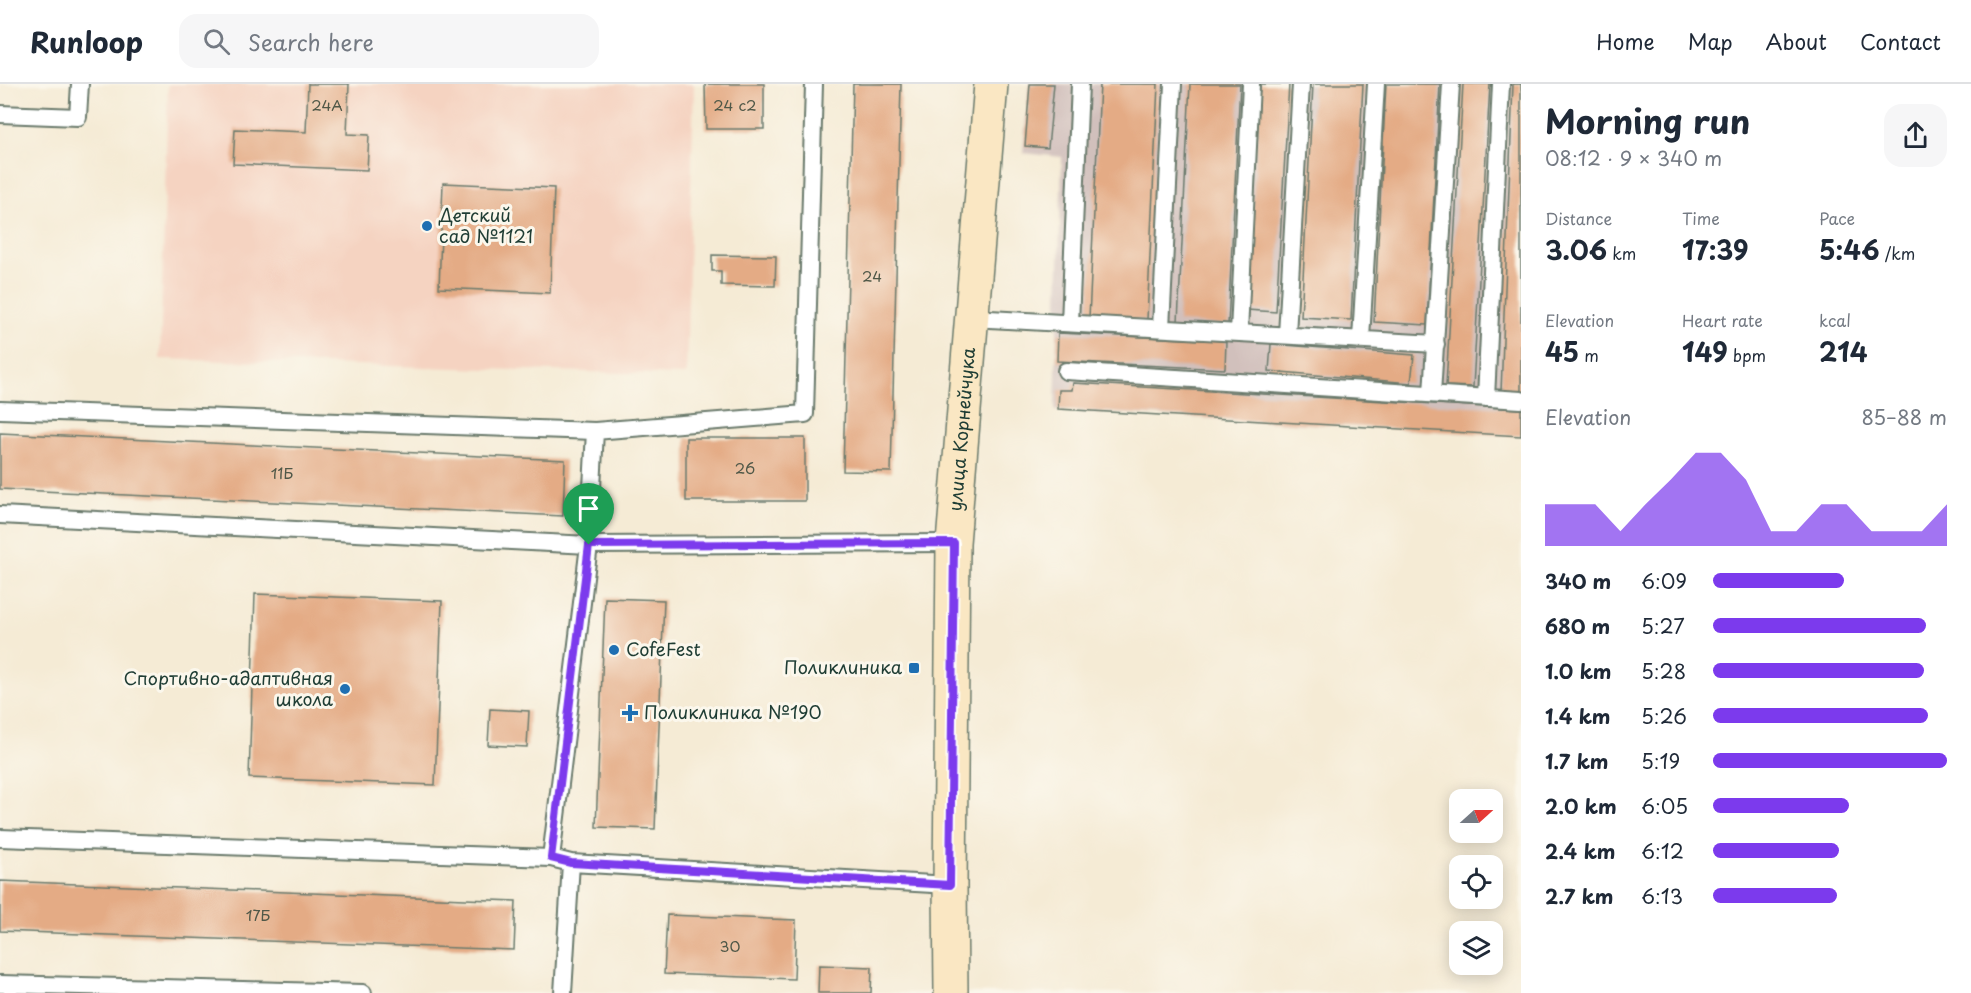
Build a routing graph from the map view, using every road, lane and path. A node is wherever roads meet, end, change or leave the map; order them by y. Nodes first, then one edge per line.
1 (80, 84) edge
2 (814, 84) edge
3 (991, 84) edge
4 (1080, 84) edge
5 (1173, 84) edge
6 (1251, 84) edge
7 (1301, 84) edge
8 (1376, 84) edge
9 (1451, 84) edge
10 (1501, 84) edge
11 (0, 114) edge
12 (972, 318) junction
13 (1070, 323) junction
14 (1161, 328) junction
15 (1239, 332) junction
16 (1287, 335) junction
17 (1361, 339) junction
18 (1436, 344) junction
19 (1066, 371) dead end
20 (1432, 394) junction
21 (1486, 398) junction
22 (1521, 400) edge
23 (0, 410) edge
24 (595, 430) junction
25 (0, 515) edge
26 (954, 543) junction
27 (589, 545) junction
28 (0, 838) edge
29 (551, 858) junction
30 (571, 863) junction
31 (950, 885) junction
32 (0, 984) edge
33 (363, 993) edge
34 (563, 993) edge
35 (951, 993) edge

1 - 11 lane
2 - 24 lane
3 - 12 street, улица Корнейчука
4 - 13 lane
5 - 14 lane
6 - 15 lane
7 - 16 lane
8 - 17 lane
9 - 18 lane
10 - 21 lane
12 - 13 lane
12 - 26 street, улица Корнейчука
13 - 14 lane
14 - 15 lane
15 - 16 lane
16 - 17 lane
17 - 18 lane
18 - 20 lane
19 - 20 lane
20 - 21 lane
21 - 22 lane
23 - 24 lane
24 - 27 lane
25 - 27 lane
26 - 27 lane
26 - 31 street, улица Корнейчука
27 - 29 lane
28 - 29 lane
29 - 30 lane
30 - 31 lane
30 - 34 lane
31 - 35 street, улица Корнейчука
32 - 33 lane

